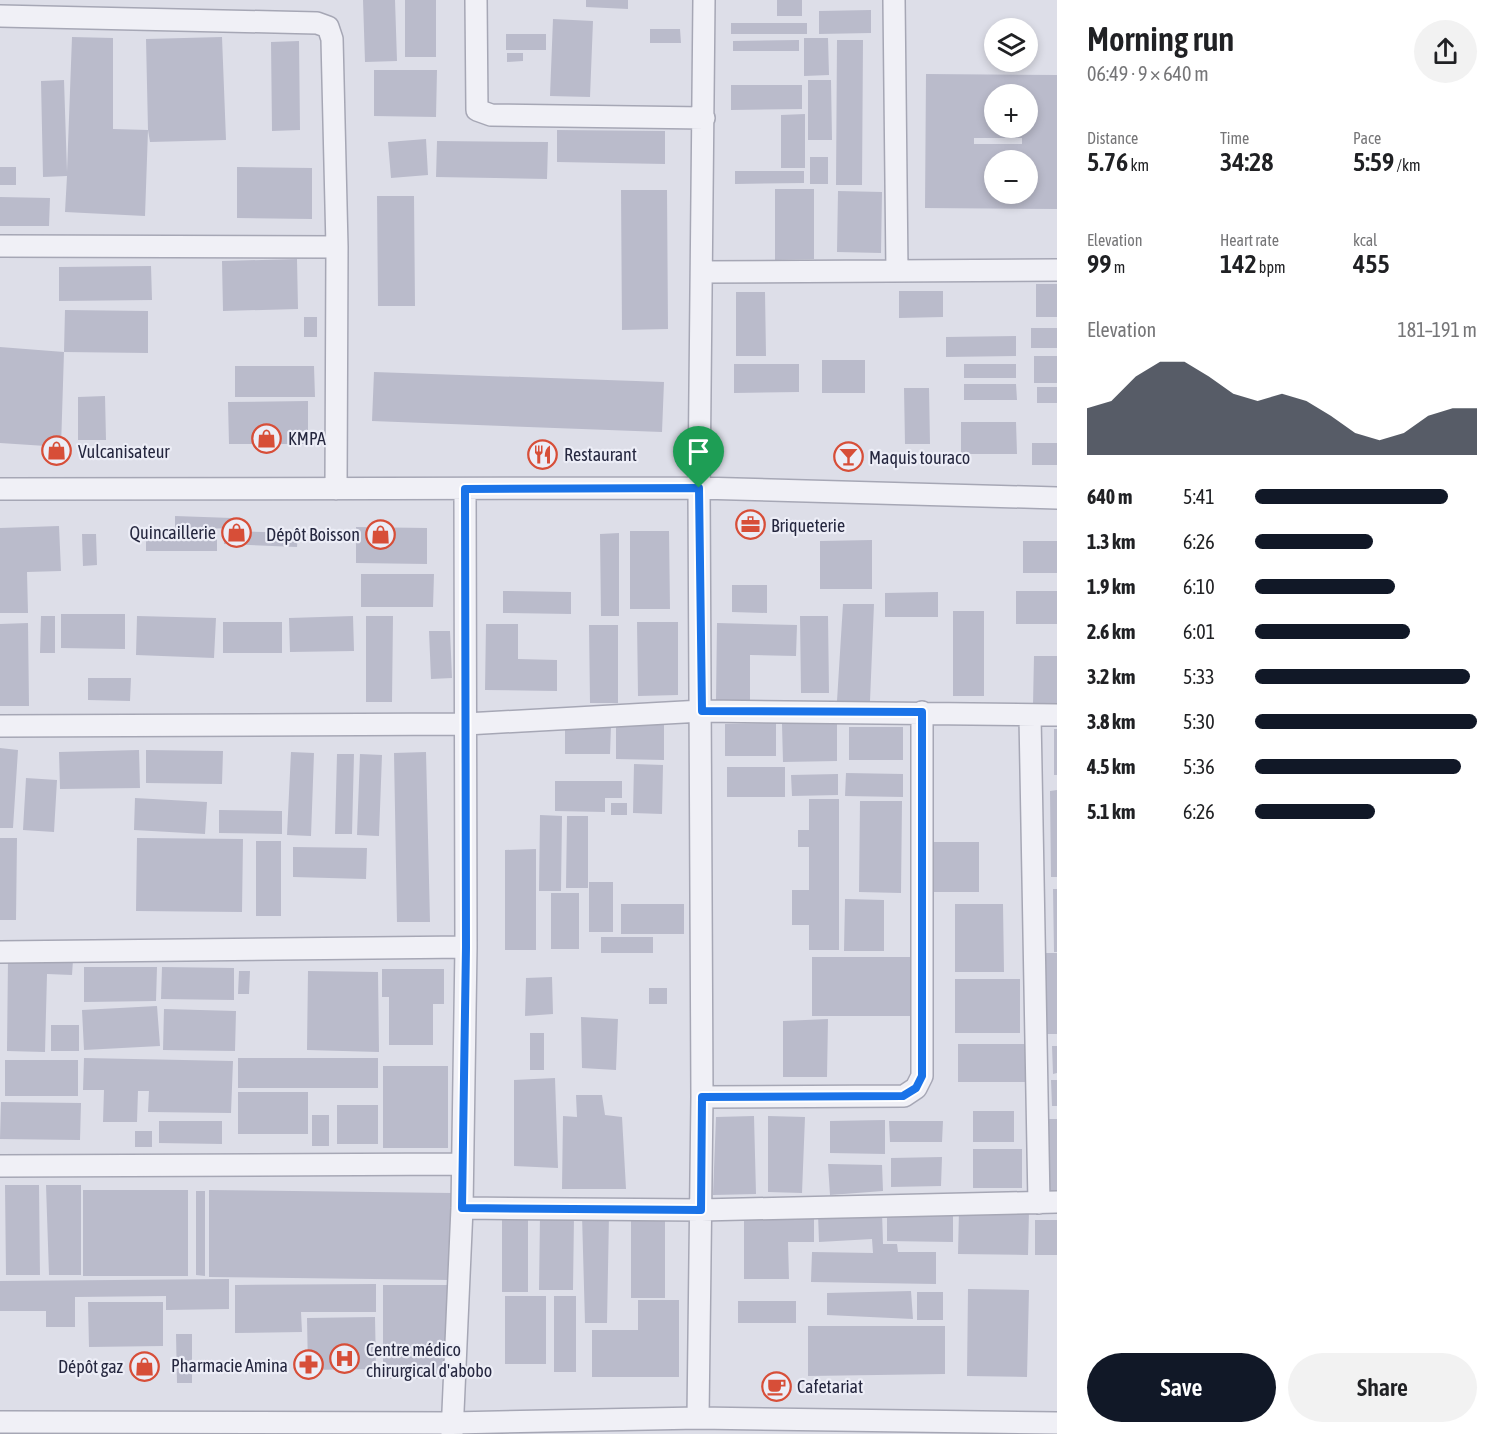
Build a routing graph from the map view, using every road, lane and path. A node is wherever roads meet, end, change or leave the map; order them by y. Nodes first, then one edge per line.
1 (476, 0) edge
2 (704, 0) edge
3 (894, 0) edge
4 (233, 10) edge
5 (0, 16) edge
6 (705, 118) junction
7 (0, 246) edge
8 (337, 247) junction
9 (1057, 270) edge
10 (897, 271) junction
11 (702, 272) junction
12 (699, 488) junction
13 (0, 489) edge
14 (336, 489) junction
15 (465, 489) junction
16 (1057, 498) edge
17 (702, 711) junction
18 (922, 712) junction
19 (1030, 716) junction
20 (1057, 716) edge
21 (466, 724) junction
22 (0, 726) edge
23 (466, 947) junction
24 (0, 952) edge
25 (702, 1097) junction
26 (461, 1164) junction
27 (0, 1166) edge
28 (1048, 1202) edge
29 (462, 1208) junction
30 (701, 1210) junction
31 (698, 1418) junction
32 (0, 1422) edge
33 (1057, 1423) edge
34 (452, 1428) edge

1 - 6 street
2 - 6 street
3 - 10 street
4 - 5 street
4 - 8 street
6 - 11 street
7 - 8 street
8 - 14 street
9 - 10 street
10 - 11 street
11 - 12 street
12 - 15 street
12 - 16 street
12 - 17 street
13 - 14 street
14 - 15 street
15 - 21 street
17 - 18 street
17 - 21 street
17 - 25 street
18 - 19 street
18 - 25 street
19 - 20 street
19 - 28 street
21 - 22 street
21 - 23 street
23 - 24 street
23 - 26 street
25 - 30 street
26 - 27 street
26 - 29 street
28 - 30 street
29 - 30 street
29 - 34 street
30 - 31 street
31 - 33 street
31 - 34 street
32 - 34 street

